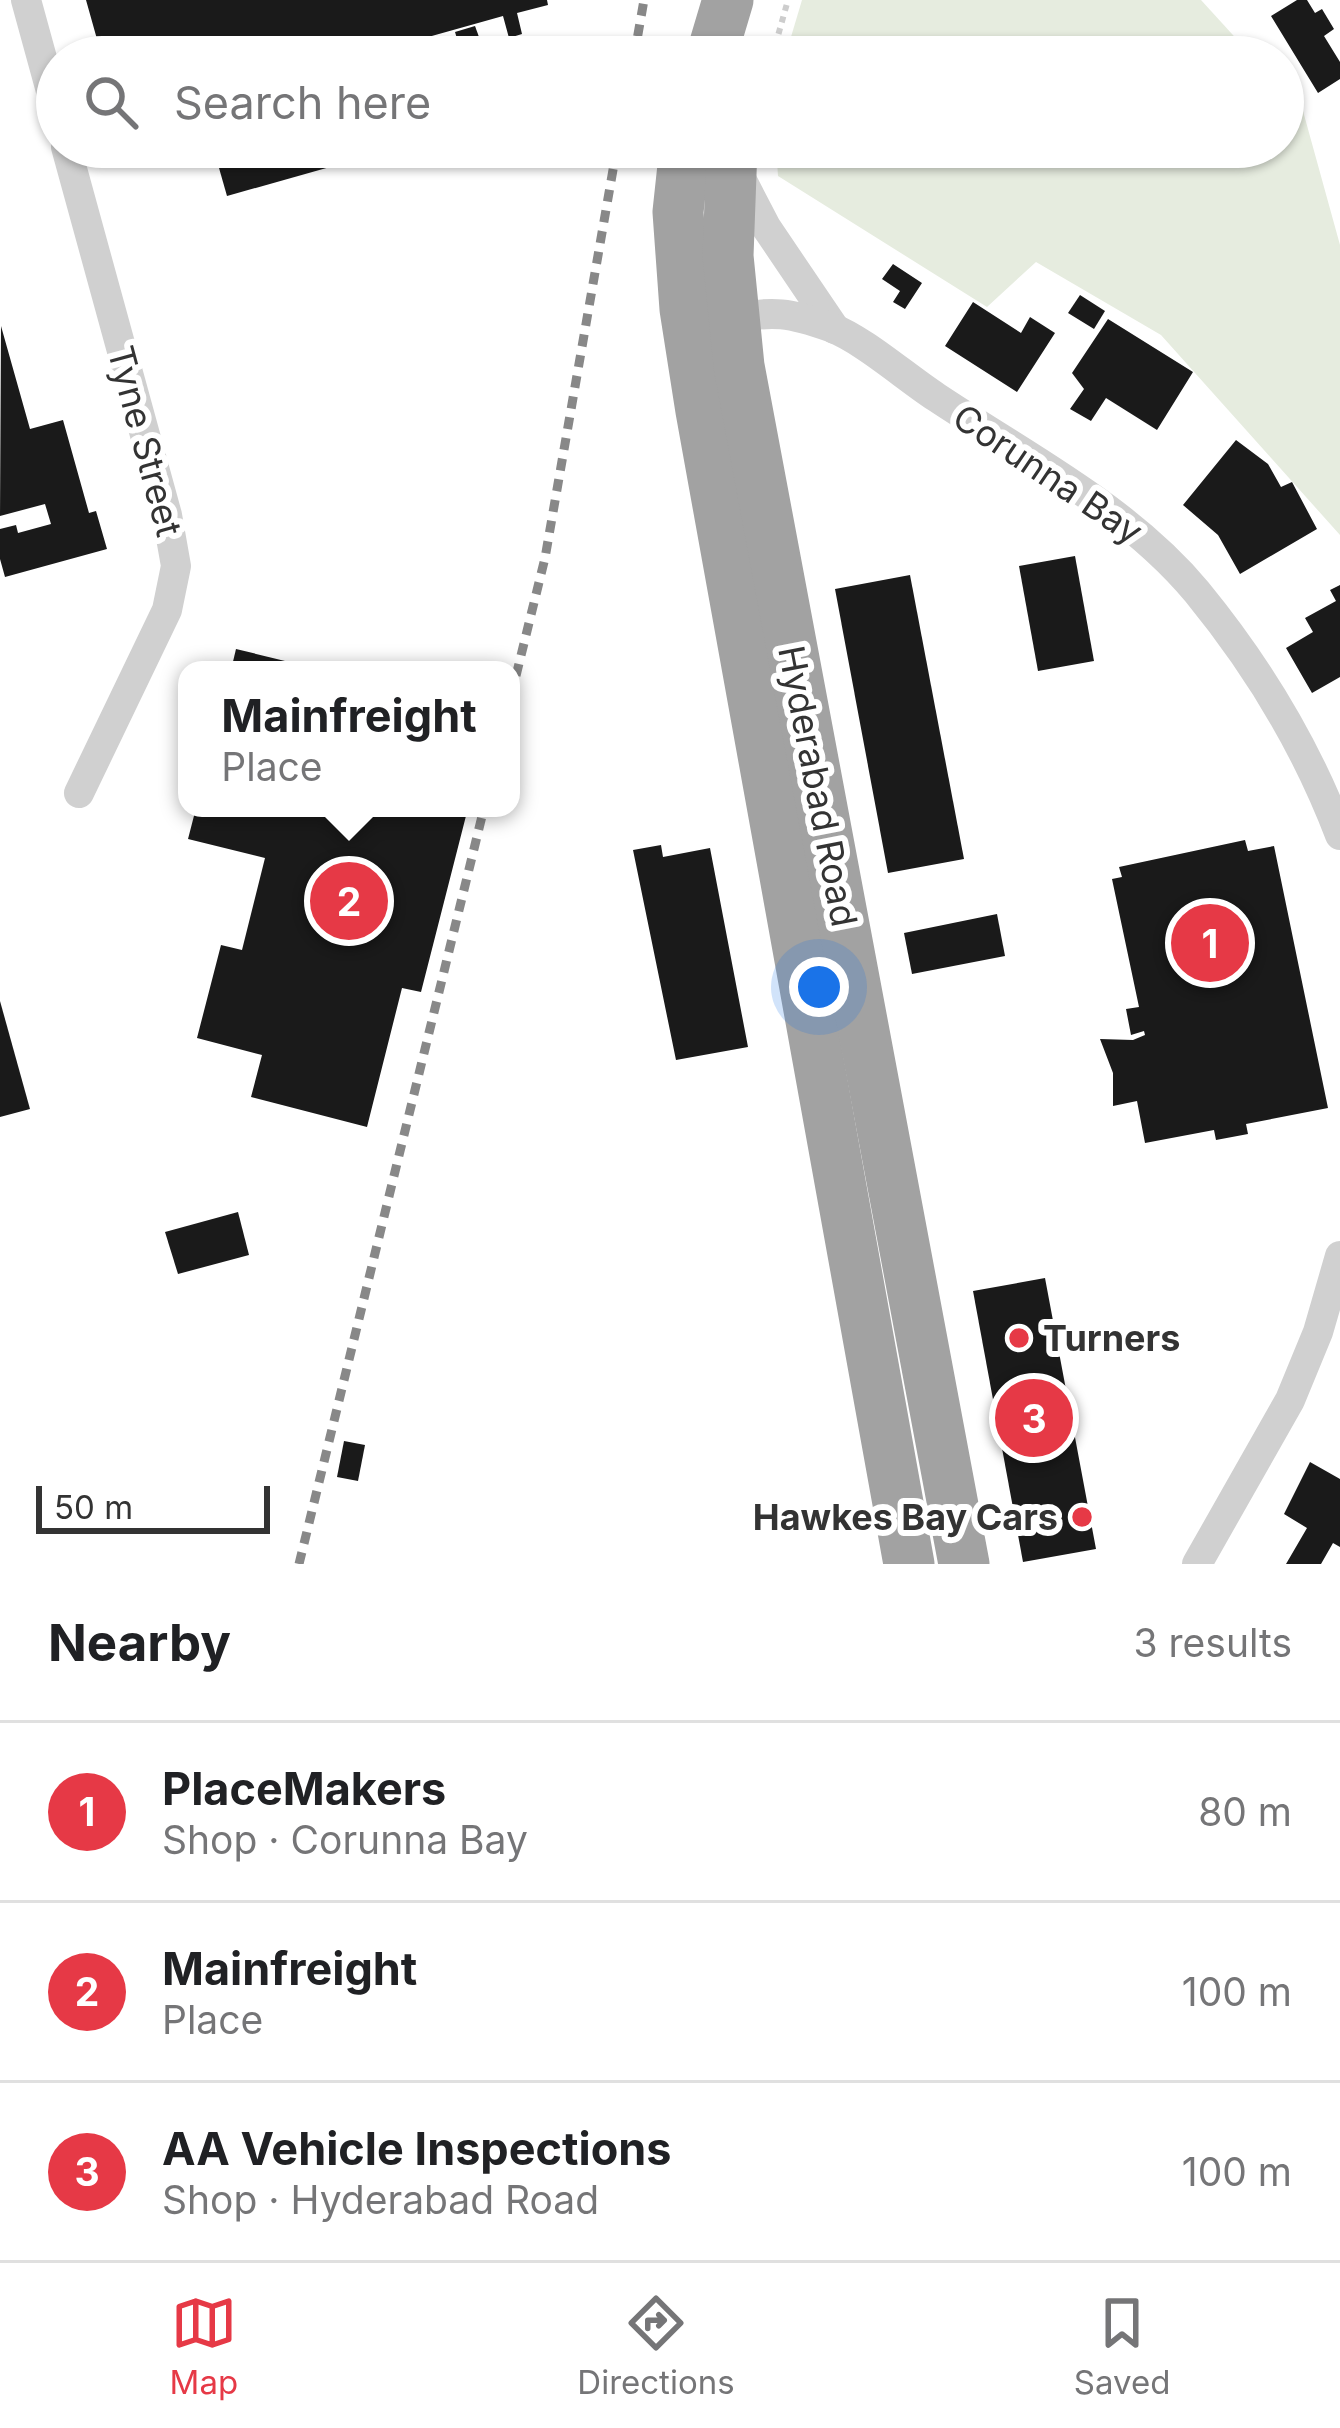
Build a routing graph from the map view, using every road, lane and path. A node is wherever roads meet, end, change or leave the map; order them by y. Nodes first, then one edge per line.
1 (26, 0) edge
2 (698, 0) edge
3 (728, 0) edge
4 (763, 0) edge
5 (788, 0) edge
6 (36, 36) edge
7 (691, 36) edge
8 (717, 36) edge
9 (752, 36) edge
10 (778, 36) edge
11 (72, 168) edge
12 (705, 168) edge
13 (718, 168) edge
14 (728, 168) edge
15 (733, 319) junction
16 (835, 329) junction
17 (79, 793) dead end
18 (1340, 835) edge
19 (1340, 1256) edge
20 (909, 1564) edge
21 (964, 1564) edge
22 (1197, 1564) edge

1 - 6 street
2 - 7 highway
3 - 8 highway
4 - 9 highway
5 - 10 path
11 - 17 street, Tyne Street
12 - 20 highway, Hyderabad Road
13 - 15 highway, Hyderabad Road
14 - 16 street, Corunna Bay
15 - 16 street, Corunna Bay
15 - 21 highway, Hyderabad Road
16 - 18 street, Corunna Bay
19 - 22 street

